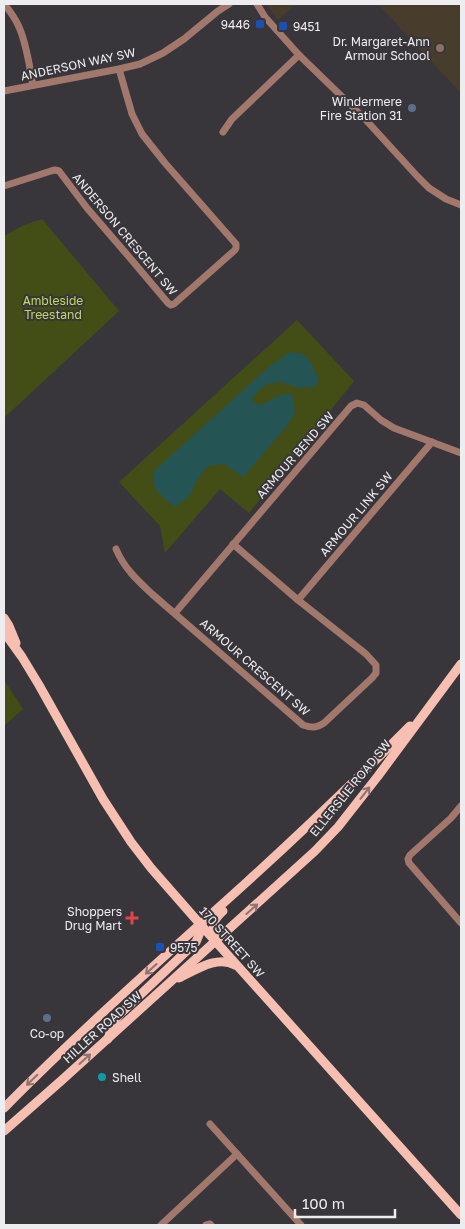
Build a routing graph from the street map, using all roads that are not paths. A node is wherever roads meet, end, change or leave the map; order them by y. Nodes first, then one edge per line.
1 (4, 4) edge
2 (229, 4) edge
3 (257, 4) edge
4 (299, 55) junction
5 (119, 69) junction
6 (33, 85) junction
7 (4, 91) edge
8 (223, 132) dead end
9 (4, 186) edge
10 (461, 205) edge
11 (432, 442) junction
12 (461, 453) edge
13 (233, 544) junction
14 (116, 549) dead end
15 (298, 600) junction
16 (175, 613) junction
17 (4, 618) edge
18 (4, 632) edge
19 (22, 657) junction
20 (461, 664) edge
21 (431, 705) junction
22 (461, 806) edge
23 (311, 821) junction
24 (461, 923) edge
25 (200, 924) junction
26 (216, 942) junction
27 (241, 970) junction
28 (168, 984) junction
29 (108, 1039) junction
30 (4, 1108) edge
31 (210, 1124) dead end
32 (4, 1131) edge
33 (237, 1154) junction
34 (461, 1215) edge
35 (162, 1225) edge
36 (206, 1225) edge
37 (211, 1225) edge
38 (301, 1225) edge

1 - 6 street
2 - 5 street, ANDERSON WAY SW
3 - 4 street
4 - 8 street
4 - 10 street
5 - 6 street, ANDERSON WAY SW
5 - 9 street, ANDERSON CRESCENT SW
6 - 7 street, ANDERSON WAY SW
11 - 12 street, ARMOUR BEND SW
11 - 13 street, ARMOUR BEND SW
11 - 15 street, ARMOUR LINK SW
13 - 15 street, ARMOUR CRESCENT SW
13 - 16 street, ARMOUR BEND SW
14 - 16 street, ARMOUR CRESCENT SW
15 - 16 street, ARMOUR CRESCENT SW
17 - 19 main road, 170 STREET SW
18 - 19 main road, 170 STREET SW
19 - 25 main road, 170 STREET SW
20 - 21 main road, ELLERSLIE ROAD SW
21 - 23 main road, ELLERSLIE ROAD SW
26 -> 21 main road, ELLERSLIE ROAD SW
22 - 24 street
23 - 25 main road, ELLERSLIE ROAD SW
23 - 26 main road
25 - 26 main road, 170 STREET SW
25 - 29 main road
25 -> 30 main road, HILLER ROAD SW
26 - 27 main road, 170 STREET SW
26 - 28 main road, HILLER ROAD SW
27 - 28 main road
27 - 34 main road, 170 STREET SW
28 - 29 main road, HILLER ROAD SW
32 -> 29 main road, HILLER ROAD SW
31 - 33 street
33 - 35 street
33 - 38 street
36 - 37 street

